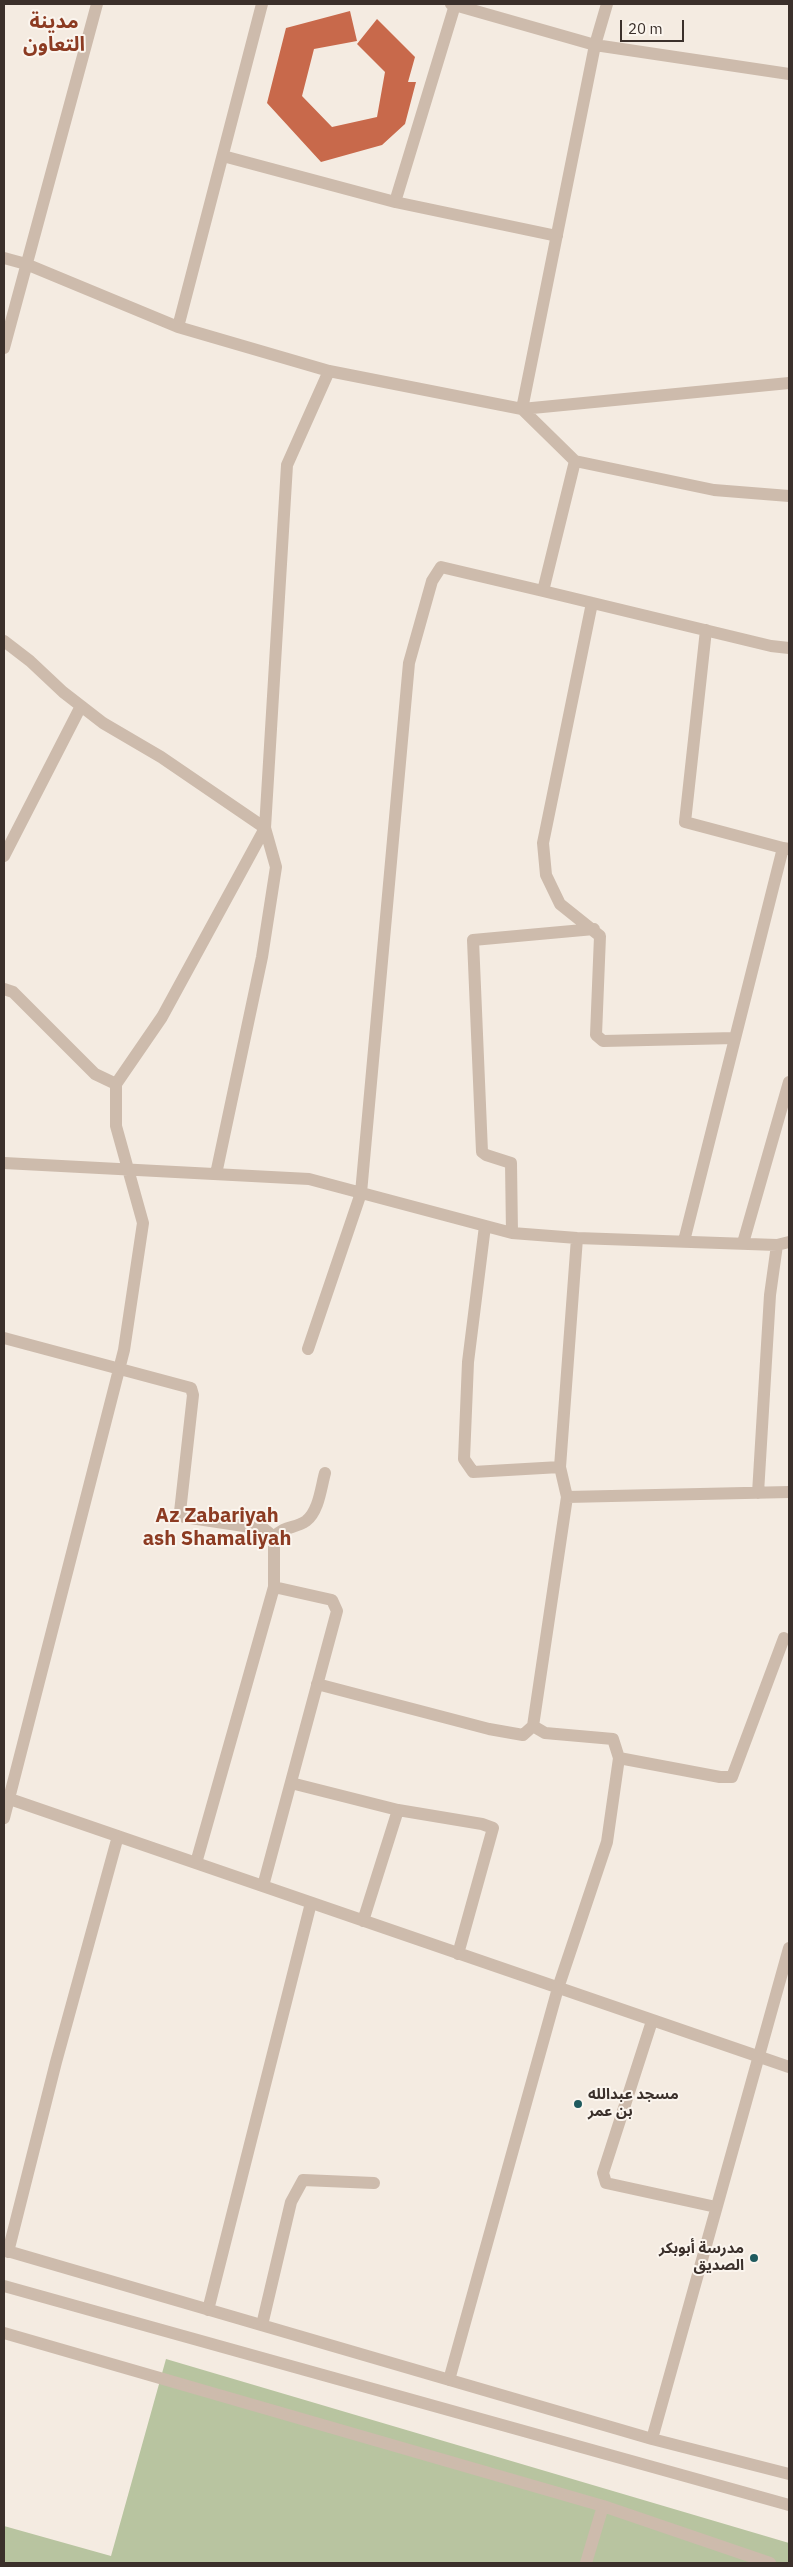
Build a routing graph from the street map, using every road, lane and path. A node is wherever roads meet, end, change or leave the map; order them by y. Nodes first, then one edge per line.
1 (96, 4) edge
2 (262, 4) edge
3 (453, 4) edge
4 (607, 4) edge
5 (596, 46) junction
6 (789, 74) edge
7 (223, 156) junction
8 (395, 202) junction
9 (557, 236) junction
10 (4, 258) edge
11 (26, 264) junction
12 (178, 327) junction
13 (4, 348) edge
14 (329, 371) junction
15 (789, 384) edge
16 (522, 409) junction
17 (575, 461) junction
18 (789, 496) edge
19 (543, 591) junction
20 (592, 603) junction
21 (706, 630) junction
22 (4, 642) edge
23 (789, 648) edge
24 (81, 706) junction
25 (265, 828) junction
26 (786, 848) edge
27 (4, 856) edge
28 (594, 929) junction
29 (4, 989) edge
30 (735, 1038) junction
31 (789, 1082) edge
32 (116, 1084) junction
33 (4, 1163) edge
34 (129, 1169) junction
35 (216, 1174) junction
36 (361, 1193) junction
37 (485, 1226) junction
38 (512, 1232) junction
39 (577, 1238) junction
40 (684, 1241) junction
41 (743, 1243) junction
42 (783, 1243) edge
43 (789, 1253) edge
44 (4, 1338) edge
45 (308, 1350) dead end
46 (118, 1369) junction
47 (560, 1467) junction
48 (325, 1472) dead end
49 (789, 1492) edge
50 (758, 1493) junction
51 (567, 1498) junction
52 (274, 1537) junction
53 (274, 1587) junction
54 (784, 1638) dead end
55 (317, 1684) junction
56 (533, 1726) junction
57 (619, 1758) junction
58 (291, 1783) junction
59 (7, 1798) edge
60 (398, 1810) junction
61 (4, 1818) edge
62 (118, 1836) junction
63 (196, 1863) junction
64 (263, 1886) junction
65 (311, 1903) junction
66 (363, 1921) junction
67 (789, 1948) edge
68 (458, 1954) junction
69 (558, 1988) junction
70 (652, 2021) junction
71 (757, 2058) junction
72 (789, 2067) edge
73 (374, 2183) dead end
74 (716, 2206) junction
75 (6, 2251) edge
76 (4, 2286) edge
77 (208, 2310) junction
78 (262, 2325) junction
79 (4, 2333) edge
80 (449, 2380) junction
81 (652, 2439) junction
82 (789, 2474) edge
83 (789, 2505) edge
84 (603, 2506) junction
85 (586, 2563) edge
86 (770, 2563) edge

1 - 11 street
2 - 7 street
3 - 5 street
3 - 8 street
4 - 5 street
5 - 6 street
5 - 9 street
7 - 8 street
7 - 12 street
8 - 9 street
9 - 16 street
10 - 11 street
11 - 12 street
11 - 13 street
12 - 14 street
14 - 16 street
14 - 25 street
15 - 16 street
16 - 17 street
17 - 18 street
17 - 19 street
19 - 20 street
19 - 36 street
20 - 21 street
20 - 28 street
21 - 23 street
21 - 26 street
22 - 24 street
24 - 25 street
24 - 27 street
25 - 32 street
25 - 35 street
26 - 30 street
28 - 30 street
28 - 38 street
29 - 32 street
30 - 40 street
31 - 41 street
32 - 34 street
33 - 34 street
34 - 35 street
34 - 46 street
35 - 36 street
36 - 37 street
36 - 45 street
37 - 38 street
37 - 47 street
38 - 39 street
39 - 40 street
39 - 47 street
40 - 41 street
41 - 42 street
42 - 43 street
42 - 50 street
44 - 46 street
46 - 52 street
46 - 59 street
47 - 51 street
48 - 52 street
49 - 50 street
50 - 51 street
51 - 56 street
52 - 53 street
53 - 55 street
53 - 63 street
54 - 57 street
55 - 56 street
55 - 58 street
56 - 57 street
57 - 69 street
58 - 60 street
58 - 64 street
59 - 61 street
59 - 62 street
60 - 66 street
60 - 68 street
62 - 63 street
62 - 75 street
63 - 64 street
64 - 65 street
65 - 66 street
65 - 77 street
66 - 68 street
67 - 71 street
68 - 69 street
69 - 70 street
69 - 80 street
70 - 71 street
70 - 74 street
71 - 72 street
71 - 74 street
73 - 78 street
74 - 81 street
75 - 77 street
76 - 83 street
77 - 78 street
78 - 80 street
79 - 84 street
80 - 81 street
81 - 82 street
84 - 85 street
84 - 86 street

